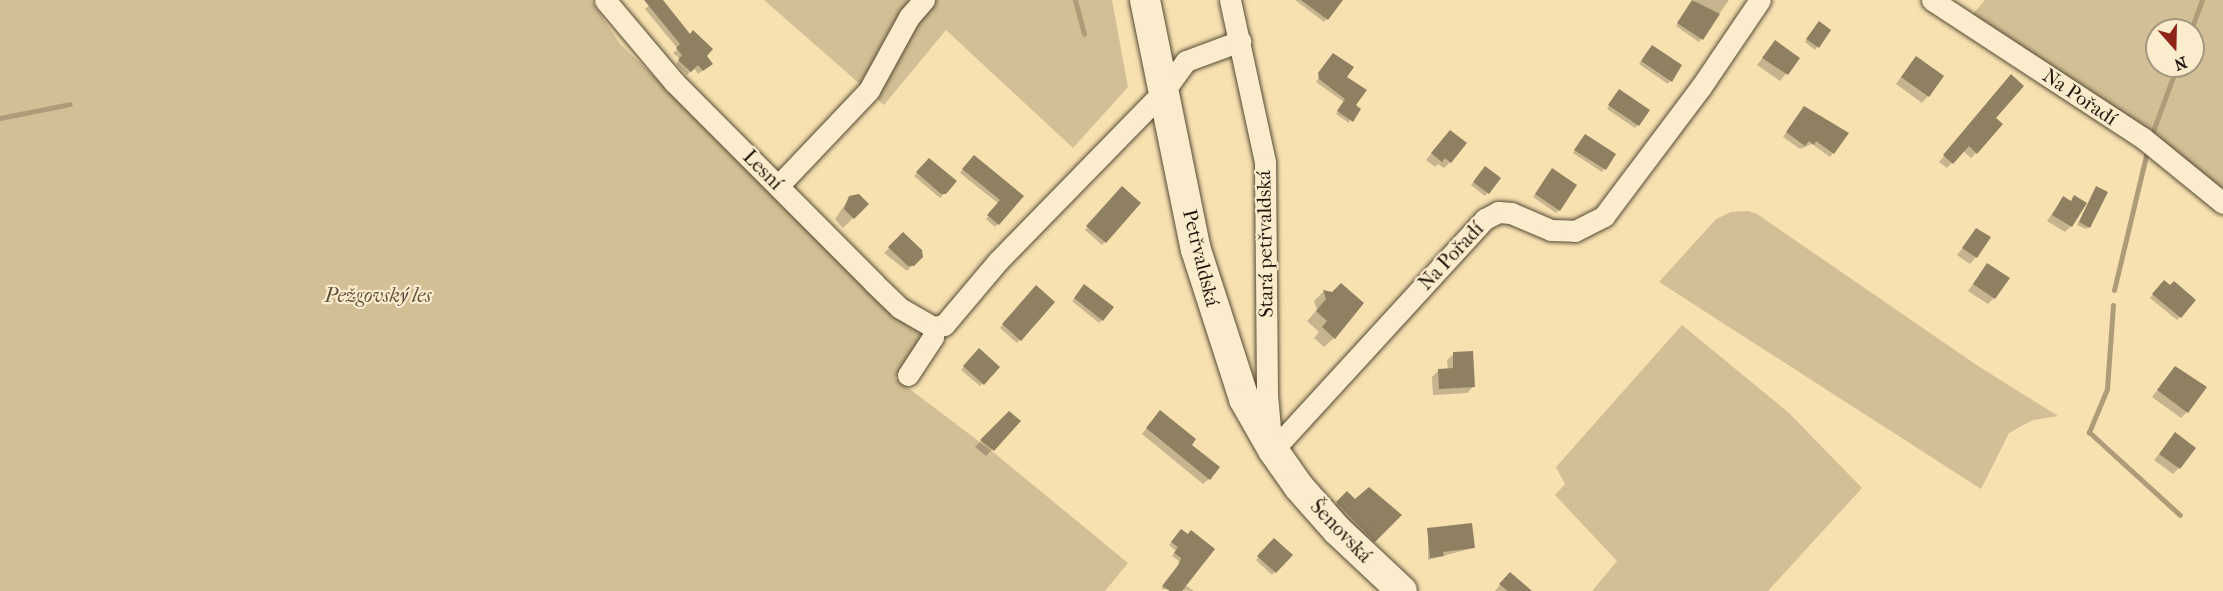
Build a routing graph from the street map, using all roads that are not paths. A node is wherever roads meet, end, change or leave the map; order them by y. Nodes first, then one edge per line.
1 (605, 0) edge
2 (924, 0) edge
3 (1145, 0) edge
4 (1230, 0) edge
5 (1760, 0) edge
6 (1932, 0) edge
7 (1240, 41) junction
8 (1164, 90) junction
9 (779, 185) junction
10 (2223, 203) edge
11 (933, 327) junction
12 (908, 375) dead end
13 (1273, 450) junction
14 (1307, 496) joint
15 (1402, 591) edge

1 - 9 street, Lesní
2 - 9 street
3 - 8 main road, Petřvaldská
4 - 7 street, Stará petřvaldská
5 - 13 street, Na Pořadí
6 - 10 street, Na Pořadí
7 - 8 street
7 - 13 street, Stará petřvaldská
8 - 11 street
8 - 13 main road, Petřvaldská
9 - 11 street, Lesní
11 - 12 street
13 - 14 main road, Petřvaldská
14 - 15 main road, Šenovská

